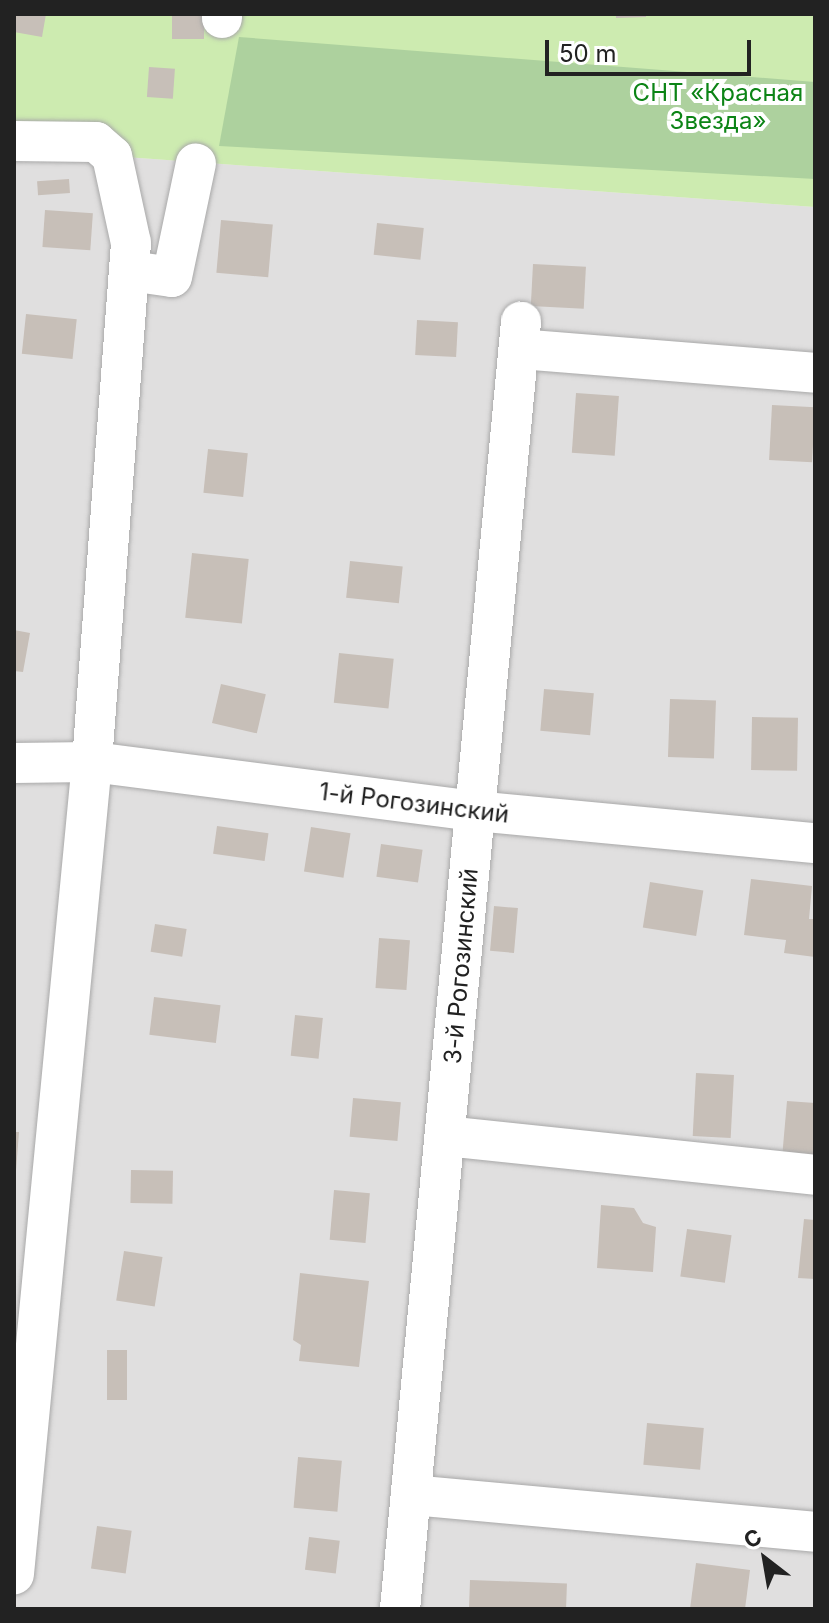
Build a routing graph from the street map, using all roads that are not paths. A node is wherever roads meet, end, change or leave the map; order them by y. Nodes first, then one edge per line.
1 (14, 141) edge
2 (196, 163) dead end
3 (131, 257) junction
4 (815, 373) edge
5 (92, 762) junction
6 (14, 763) edge
7 (475, 811) junction
8 (815, 843) edge
9 (445, 1136) junction
10 (815, 1175) edge
11 (411, 1495) junction
12 (815, 1532) edge
13 (14, 1574) edge
14 (400, 1609) edge

1 - 3 street
2 - 3 street
3 - 5 street
4 - 7 street, 3-й Рогозинский
5 - 6 street, 1-й Рогозинский
5 - 7 street, 1-й Рогозинский
5 - 13 street
7 - 8 street, 1-й Рогозинский
7 - 9 street, 3-й Рогозинский
9 - 10 street
9 - 11 street, 3-й Рогозинский
11 - 12 street
11 - 14 street, 3-й Рогозинский

